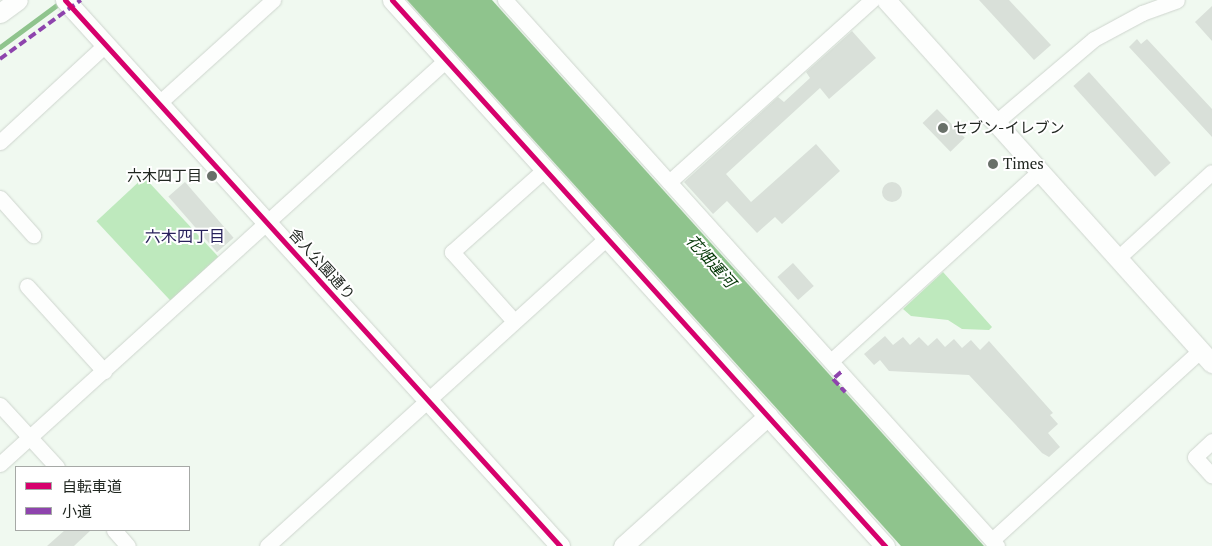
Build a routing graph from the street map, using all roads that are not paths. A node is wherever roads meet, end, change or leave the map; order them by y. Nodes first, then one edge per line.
1 (18, 0) edge
2 (273, 0) edge
3 (392, 0) edge
4 (872, 0) edge
5 (886, 0) edge
6 (1177, 0) edge
7 (510, 2) edge
8 (68, 4) edge
9 (0, 13) edge
10 (105, 44) junction
11 (446, 60) junction
12 (159, 103) junction
13 (996, 122) junction
14 (0, 142) edge
15 (544, 170) junction
16 (1040, 171) junction
17 (1212, 172) edge
18 (670, 182) junction
19 (0, 198) edge
20 (268, 223) junction
21 (33, 235) dead end
22 (606, 239) junction
23 (1118, 258) junction
24 (27, 286) dead end
25 (514, 321) junction
26 (1206, 357) edge
27 (831, 361) junction
28 (104, 371) junction
29 (428, 399) junction
30 (0, 405) edge
31 (768, 416) junction
32 (29, 437) junction
33 (1212, 441) edge
34 (0, 464) edge
35 (56, 466) edge
36 (1212, 476) edge
37 (115, 531) edge
38 (995, 543) edge
39 (128, 546) edge
40 (267, 546) edge
41 (560, 546) edge
42 (623, 546) edge
43 (885, 546) edge

1 - 9 street
2 - 12 street
3 - 11 street
4 - 18 street
5 - 13 street
6 - 13 street
7 - 18 street
8 - 10 street, 舎人公園通り
10 - 12 street, 舎人公園通り
10 - 14 street
11 - 15 street
11 - 20 street
12 - 20 street, 舎人公園通り
13 - 16 street
15 - 22 street
15 - 25 street
16 - 23 street
16 - 27 street
17 - 23 street
18 - 27 street
19 - 21 street
20 - 28 street
20 - 29 street, 舎人公園通り
22 - 25 street
22 - 31 street
23 - 26 street
24 - 28 street
25 - 29 street
26 - 38 street
27 - 38 street
28 - 32 street
29 - 40 street
29 - 41 street, 舎人公園通り
30 - 32 street
31 - 42 street
31 - 43 street
32 - 34 street
32 - 35 street
33 - 36 street
37 - 39 street

